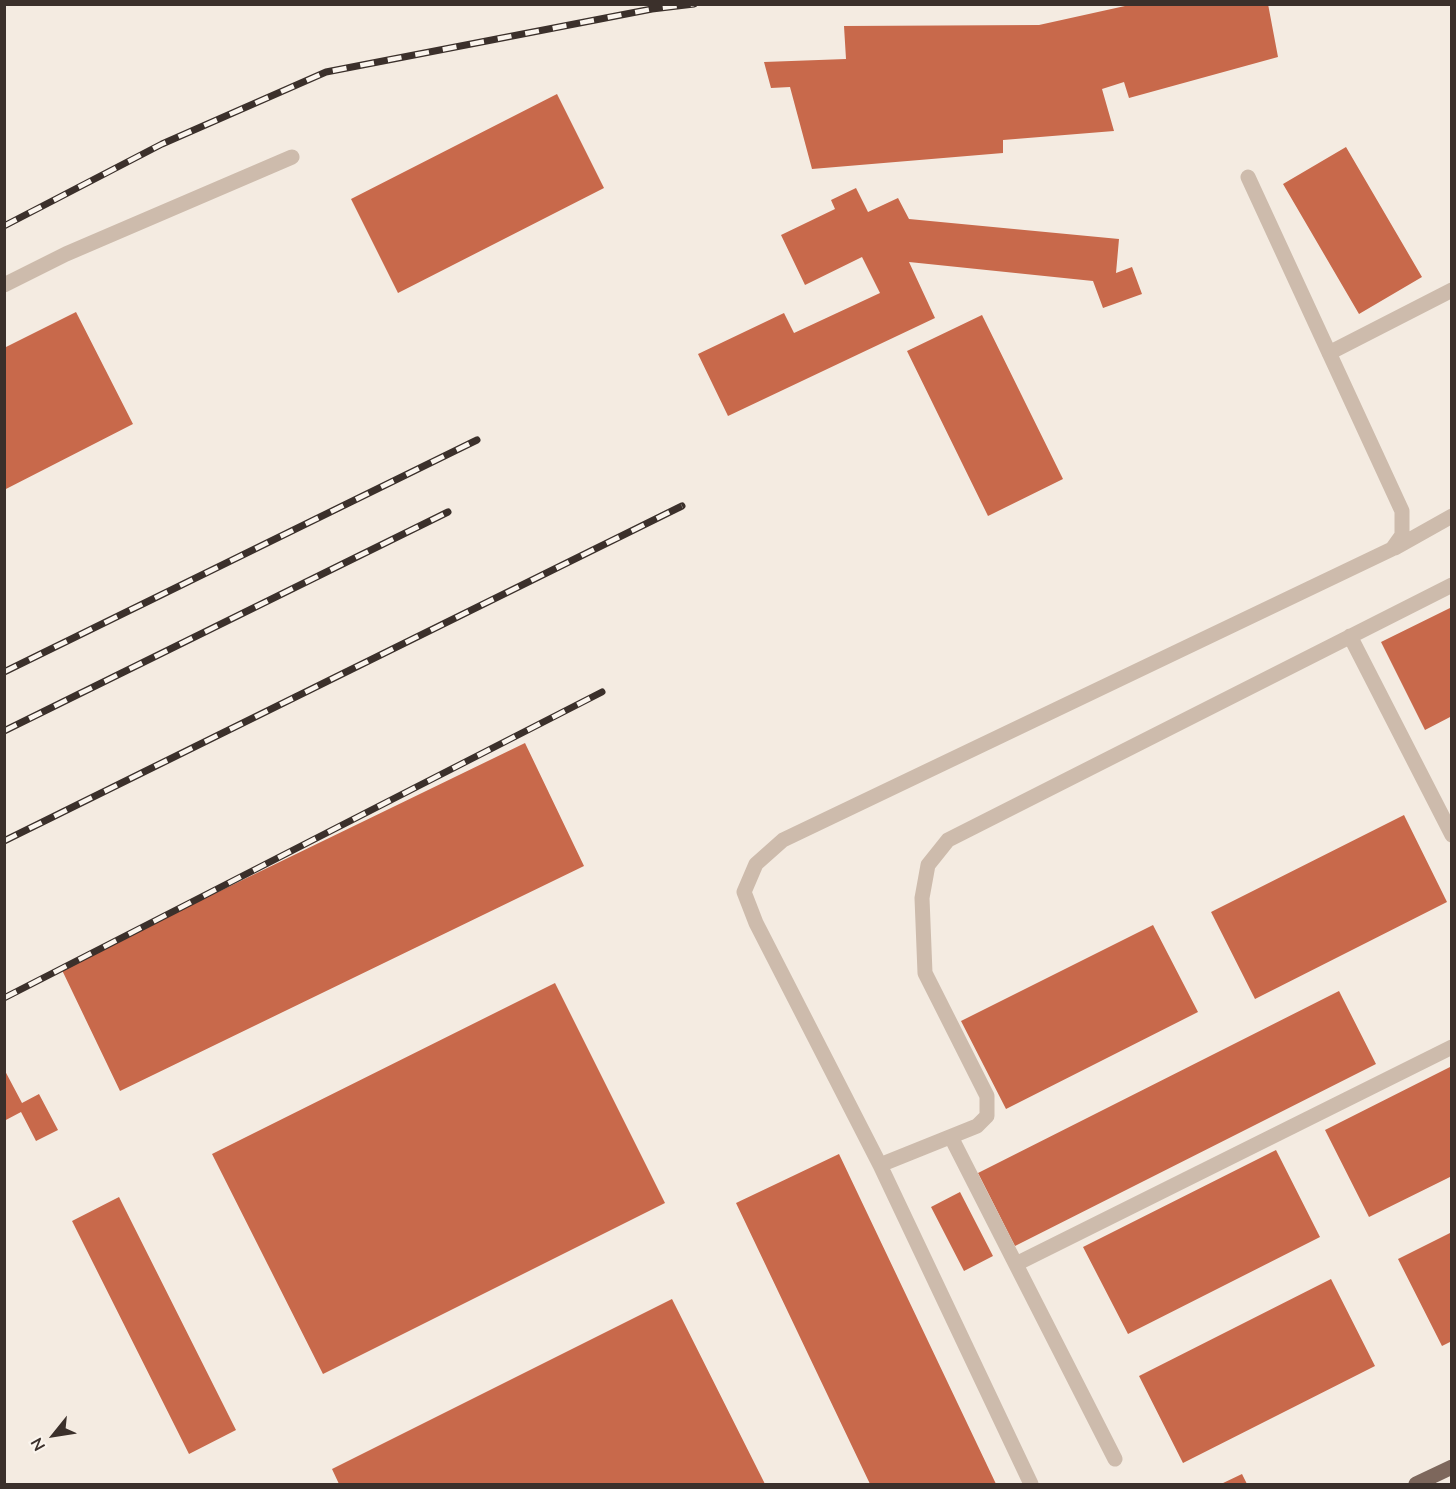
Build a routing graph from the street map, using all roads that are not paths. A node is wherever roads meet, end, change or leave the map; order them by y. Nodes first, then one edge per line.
1 (292, 158) dead end
2 (1248, 177) dead end
3 (4, 285) edge
4 (1452, 290) edge
5 (1329, 353) junction
6 (1452, 516) edge
7 (1392, 549) junction
8 (1452, 585) edge
9 (1350, 636) junction
10 (1452, 835) edge
11 (1452, 1047) edge
12 (951, 1137) junction
13 (880, 1165) junction
14 (1016, 1264) junction
15 (1115, 1459) dead end
16 (1452, 1467) edge
17 (1031, 1485) edge
18 (1416, 1485) edge

1 - 3 lane
2 - 5 lane
4 - 5 lane
5 - 7 lane
6 - 7 lane
7 - 13 lane
8 - 9 lane
9 - 10 lane
9 - 12 lane
11 - 14 lane
12 - 13 lane
12 - 14 lane
13 - 17 lane
14 - 15 lane
16 - 18 main road

